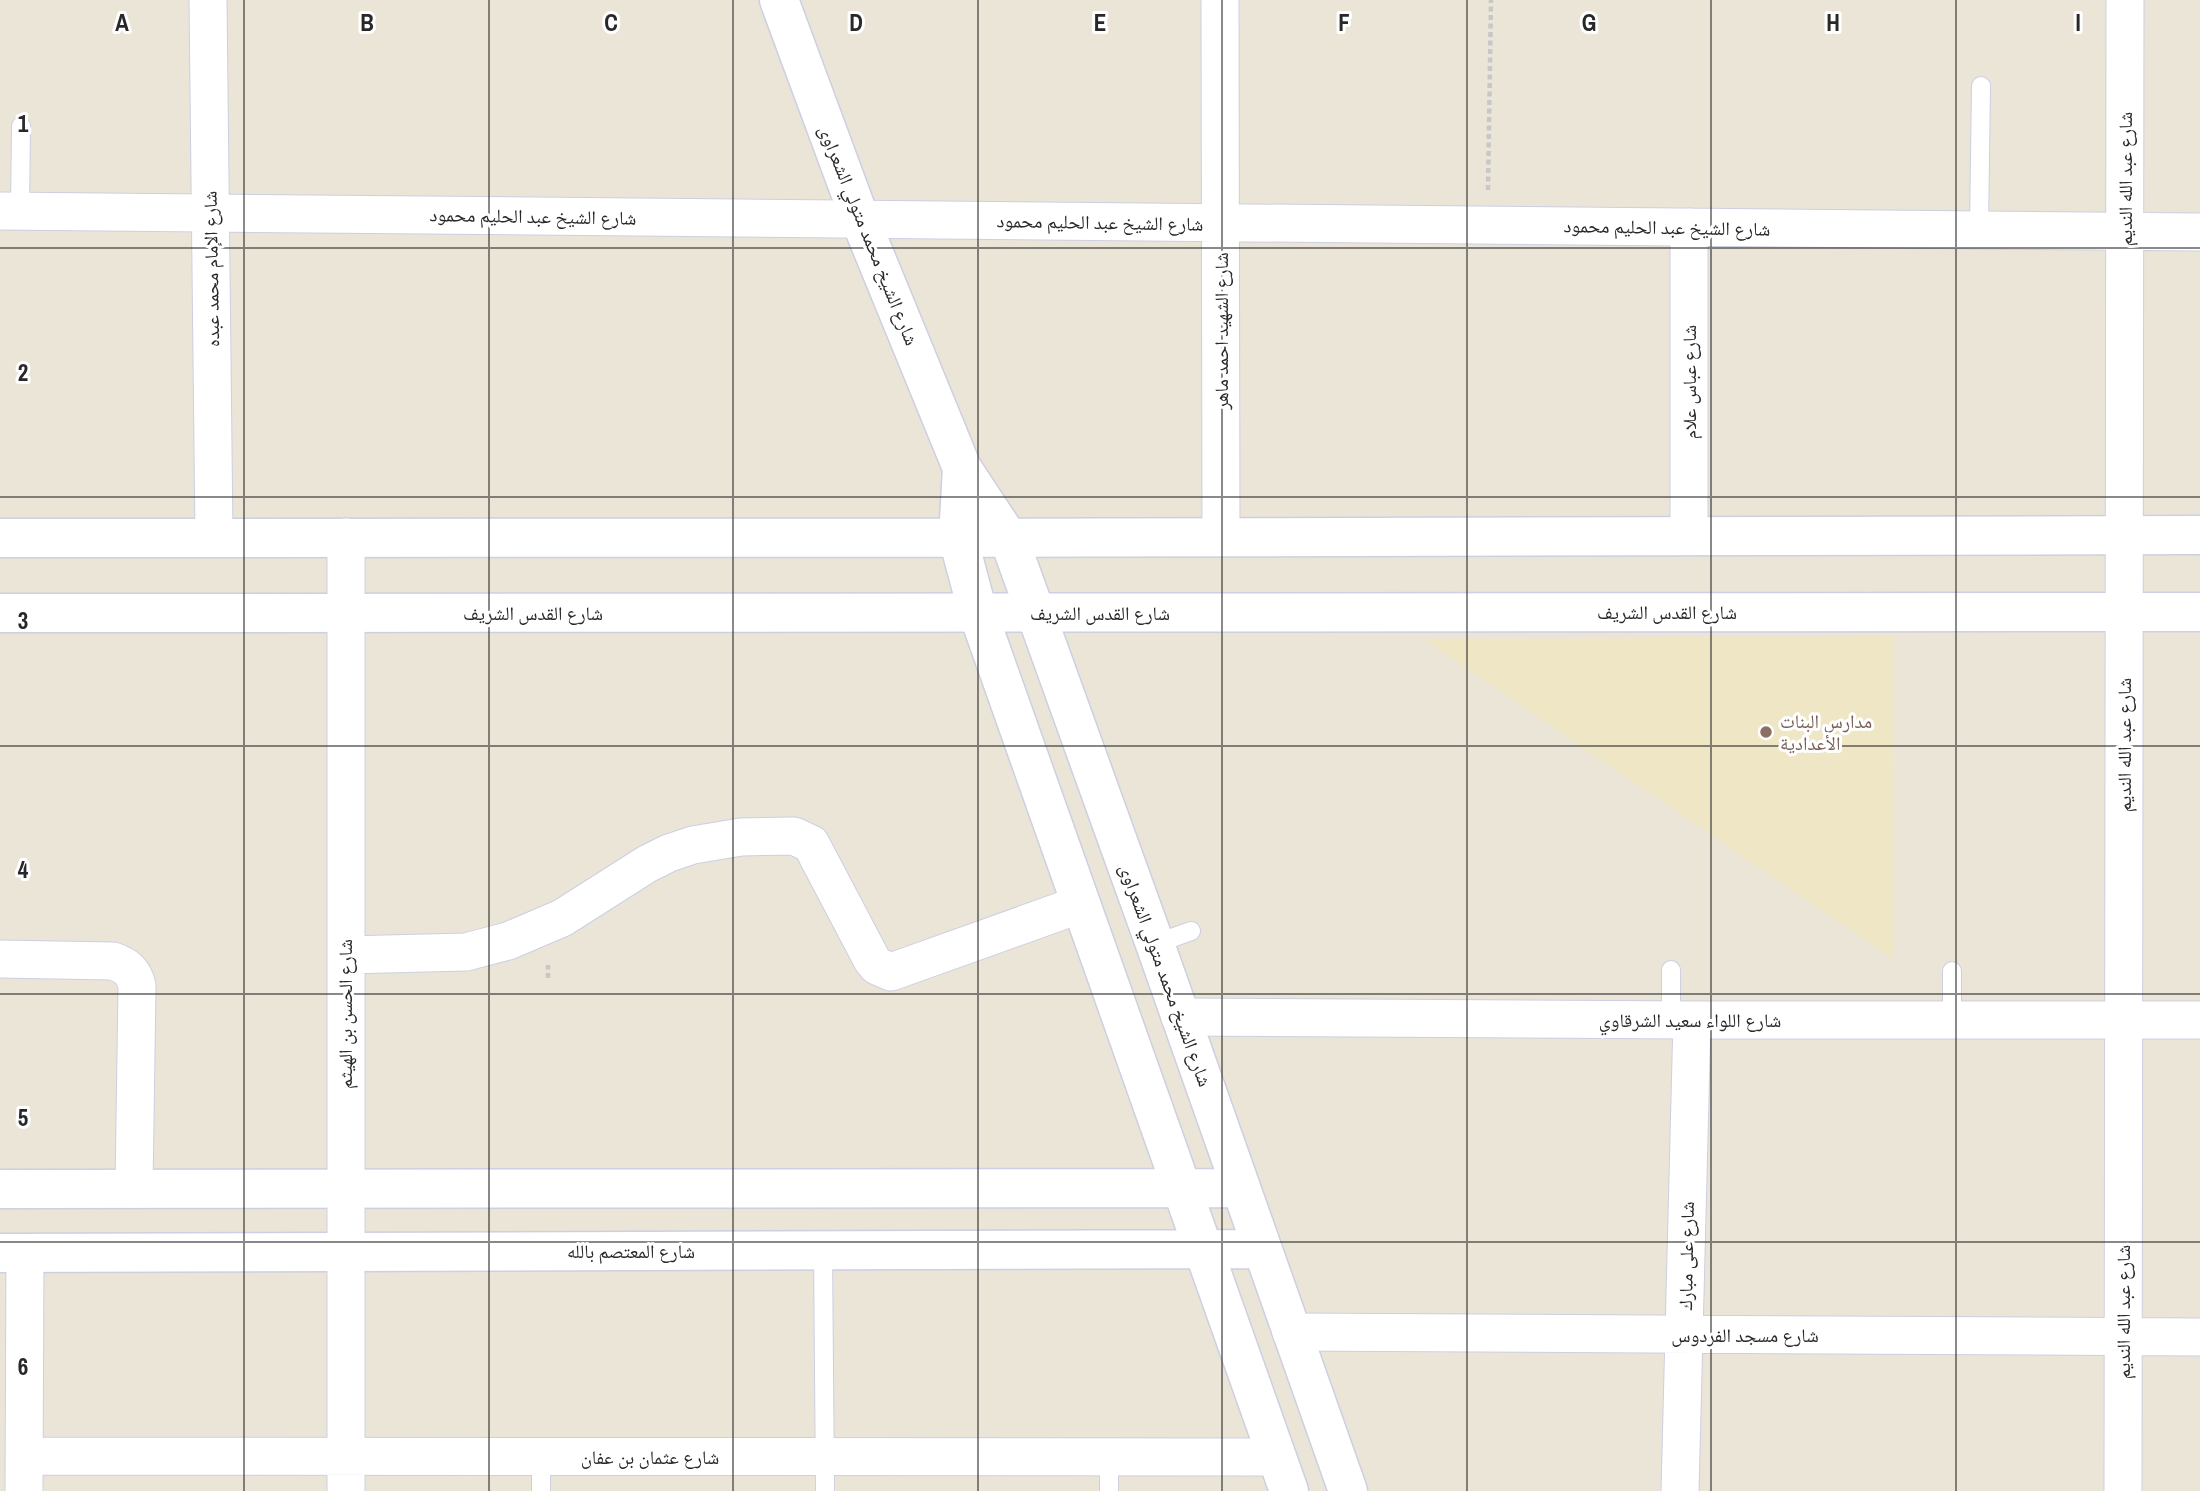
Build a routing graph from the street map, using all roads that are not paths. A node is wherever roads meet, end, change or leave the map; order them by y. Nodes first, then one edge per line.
1 (208, 0) edge
2 (779, 0) edge
3 (1220, 0) edge
4 (2125, 0) edge
5 (1981, 86) dead end
6 (21, 126) dead end
7 (10, 211) edge
8 (210, 213) junction
9 (860, 219) junction
10 (1220, 223) junction
11 (1689, 227) junction
12 (1979, 230) junction
13 (2125, 232) junction
14 (2200, 232) edge
15 (962, 468) junction
16 (2200, 535) edge
17 (1689, 536) junction
18 (2124, 536) junction
19 (214, 537) junction
20 (346, 537) junction
21 (1221, 537) junction
22 (0, 538) edge
23 (958, 538) junction
24 (1009, 539) junction
25 (2200, 611) edge
26 (1036, 612) junction
27 (2124, 612) junction
28 (0, 613) edge
29 (346, 613) junction
30 (978, 613) junction
31 (1081, 904) junction
32 (1191, 931) dead end
33 (1155, 944) junction
34 (346, 955) junction
35 (0, 959) edge
36 (1671, 971) dead end
37 (1952, 971) dead end
38 (1180, 1017) junction
39 (1681, 1020) junction
40 (1952, 1020) junction
41 (2123, 1020) junction
42 (2200, 1020) edge
43 (345, 1188) junction
44 (1182, 1188) junction
45 (1241, 1188) junction
46 (0, 1189) edge
47 (134, 1189) junction
48 (1204, 1249) junction
49 (1262, 1249) junction
50 (823, 1250) junction
51 (345, 1252) junction
52 (13, 1253) edge
53 (1291, 1332) junction
54 (1685, 1334) junction
55 (2123, 1337) junction
56 (2200, 1337) edge
57 (24, 1474) edge
58 (346, 1474) edge
59 (541, 1474) edge
60 (825, 1474) edge
61 (1109, 1474) edge
62 (1282, 1474) edge
63 (1348, 1491) edge
64 (1680, 1491) edge
65 (2123, 1491) edge

1 - 8 street, شارع الإمام محمد عبده
2 - 9 street, شارع الشيخ محمد متولي الشعراوى
3 - 10 street, شارع الشهيد احمد ماهر
4 - 13 street, شارع عبد الله النديم
5 - 12 lane
6 - 7 lane
7 - 8 street, شارع الشيخ عبد الحليم محمود
8 - 9 street, شارع الشيخ عبد الحليم محمود
8 - 19 street, شارع الإمام محمد عبده
9 - 10 street, شارع الشيخ عبد الحليم محمود
9 - 15 street, شارع الشيخ محمد متولي الشعراوى
10 - 11 street, شارع الشيخ عبد الحليم محمود
10 - 21 street, شارع الشهيد احمد ماهر
11 - 12 street, شارع الشيخ عبد الحليم محمود
11 - 17 street, شارع عباس علام
12 - 13 street, شارع الشيخ عبد الحليم محمود
13 - 14 street, شارع الشيخ عبد الحليم محمود
13 - 18 street, شارع عبد الله النديم
15 - 23 street, شارع الشيخ محمد متولي الشعراوى
15 - 24 street, شارع الشيخ محمد متولي الشعراوى
16 - 18 street
17 - 18 street
17 - 21 street
18 - 27 street, شارع عبد الله النديم
19 - 20 street
19 - 22 street
20 - 23 street
20 - 29 street, شارع الحسن بن الهيثم
21 - 24 street
23 - 24 street
23 - 30 street, شارع الشيخ محمد متولي الشعراوى
24 - 26 street, شارع الشيخ محمد متولي الشعراوى
25 - 27 street, شارع القدس الشريف
26 - 27 street, شارع القدس الشريف
26 - 30 street, شارع القدس الشريف
26 - 33 street, شارع الشيخ محمد متولي الشعراوى
27 - 41 street, شارع عبد الله النديم
28 - 29 street, شارع القدس الشريف
29 - 30 street, شارع القدس الشريف
29 - 34 street, شارع الحسن بن الهيثم
30 - 31 street, شارع الشيخ محمد متولي الشعراوى
31 - 34 street
31 - 44 street, شارع الشيخ محمد متولي الشعراوى
32 - 33 lane
33 - 38 street, شارع الشيخ محمد متولي الشعراوى
34 - 43 street, شارع الحسن بن الهيثم
35 - 47 street
36 - 39 lane
37 - 40 lane
38 - 39 street, شارع اللواء سعيد الشرقاوي
38 - 45 street, شارع الشيخ محمد متولي الشعراوى
39 - 40 street, شارع اللواء سعيد الشرقاوي
39 - 54 street, شارع على مبارك
40 - 41 street, شارع اللواء سعيد الشرقاوي
41 - 42 street, شارع اللواء سعيد الشرقاوي
41 - 55 street, شارع عبد الله النديم
43 - 44 street
43 - 47 street
43 - 51 street, شارع الحسن بن الهيثم
44 - 45 street
44 - 48 street, شارع الشيخ محمد متولي الشعراوى
45 - 49 street, شارع الشيخ محمد متولي الشعراوى
46 - 47 street
48 - 49 street, شارع المعتصم بالله
48 - 50 street, شارع المعتصم بالله
48 - 62 street, شارع الشيخ محمد متولي الشعراوى
49 - 53 street, شارع الشيخ محمد متولي الشعراوى
50 - 51 street, شارع المعتصم بالله
50 - 60 lane
51 - 52 street, شارع المعتصم بالله
51 - 58 street, شارع الحسن بن الهيثم
52 - 57 street
53 - 54 street, شارع مسجد الفردوس
53 - 63 street, شارع الشيخ محمد متولي الشعراوى
54 - 55 street, شارع مسجد الفردوس
54 - 64 street, شارع على مبارك
55 - 56 street, شارع مسجد الفردوس
55 - 65 street, شارع عبد الله النديم
57 - 58 street, شارع عثمان بن عفان
58 - 59 street, شارع عثمان بن عفان
59 - 60 street, شارع عثمان بن عفان
60 - 61 street, شارع عثمان بن عفان
61 - 62 street, شارع عثمان بن عفان

